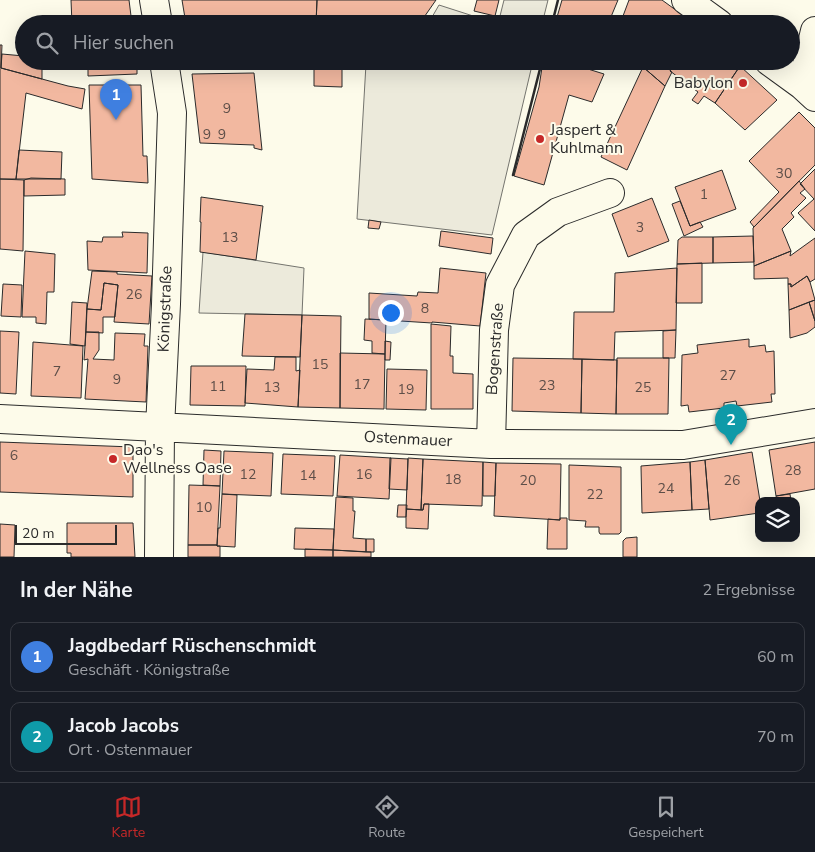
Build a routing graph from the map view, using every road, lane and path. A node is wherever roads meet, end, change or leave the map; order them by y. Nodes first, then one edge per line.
1 (154, 0) edge
2 (686, 0) edge
3 (156, 15) edge
4 (707, 15) edge
5 (815, 31) edge
6 (165, 70) edge
7 (781, 70) edge
8 (808, 91) edge
9 (610, 193) dead end
10 (0, 419) edge
11 (815, 423) edge
12 (160, 428) junction
13 (491, 444) junction
14 (159, 557) edge

1 - 3 street
2 - 4 street
5 - 8 street
6 - 12 street, Königstraße
7 - 8 street
9 - 13 street, Bogenstraße
10 - 12 street, Ostenmauer
11 - 13 street, Ostenmauer
12 - 13 street, Ostenmauer
12 - 14 street, Königstraße

